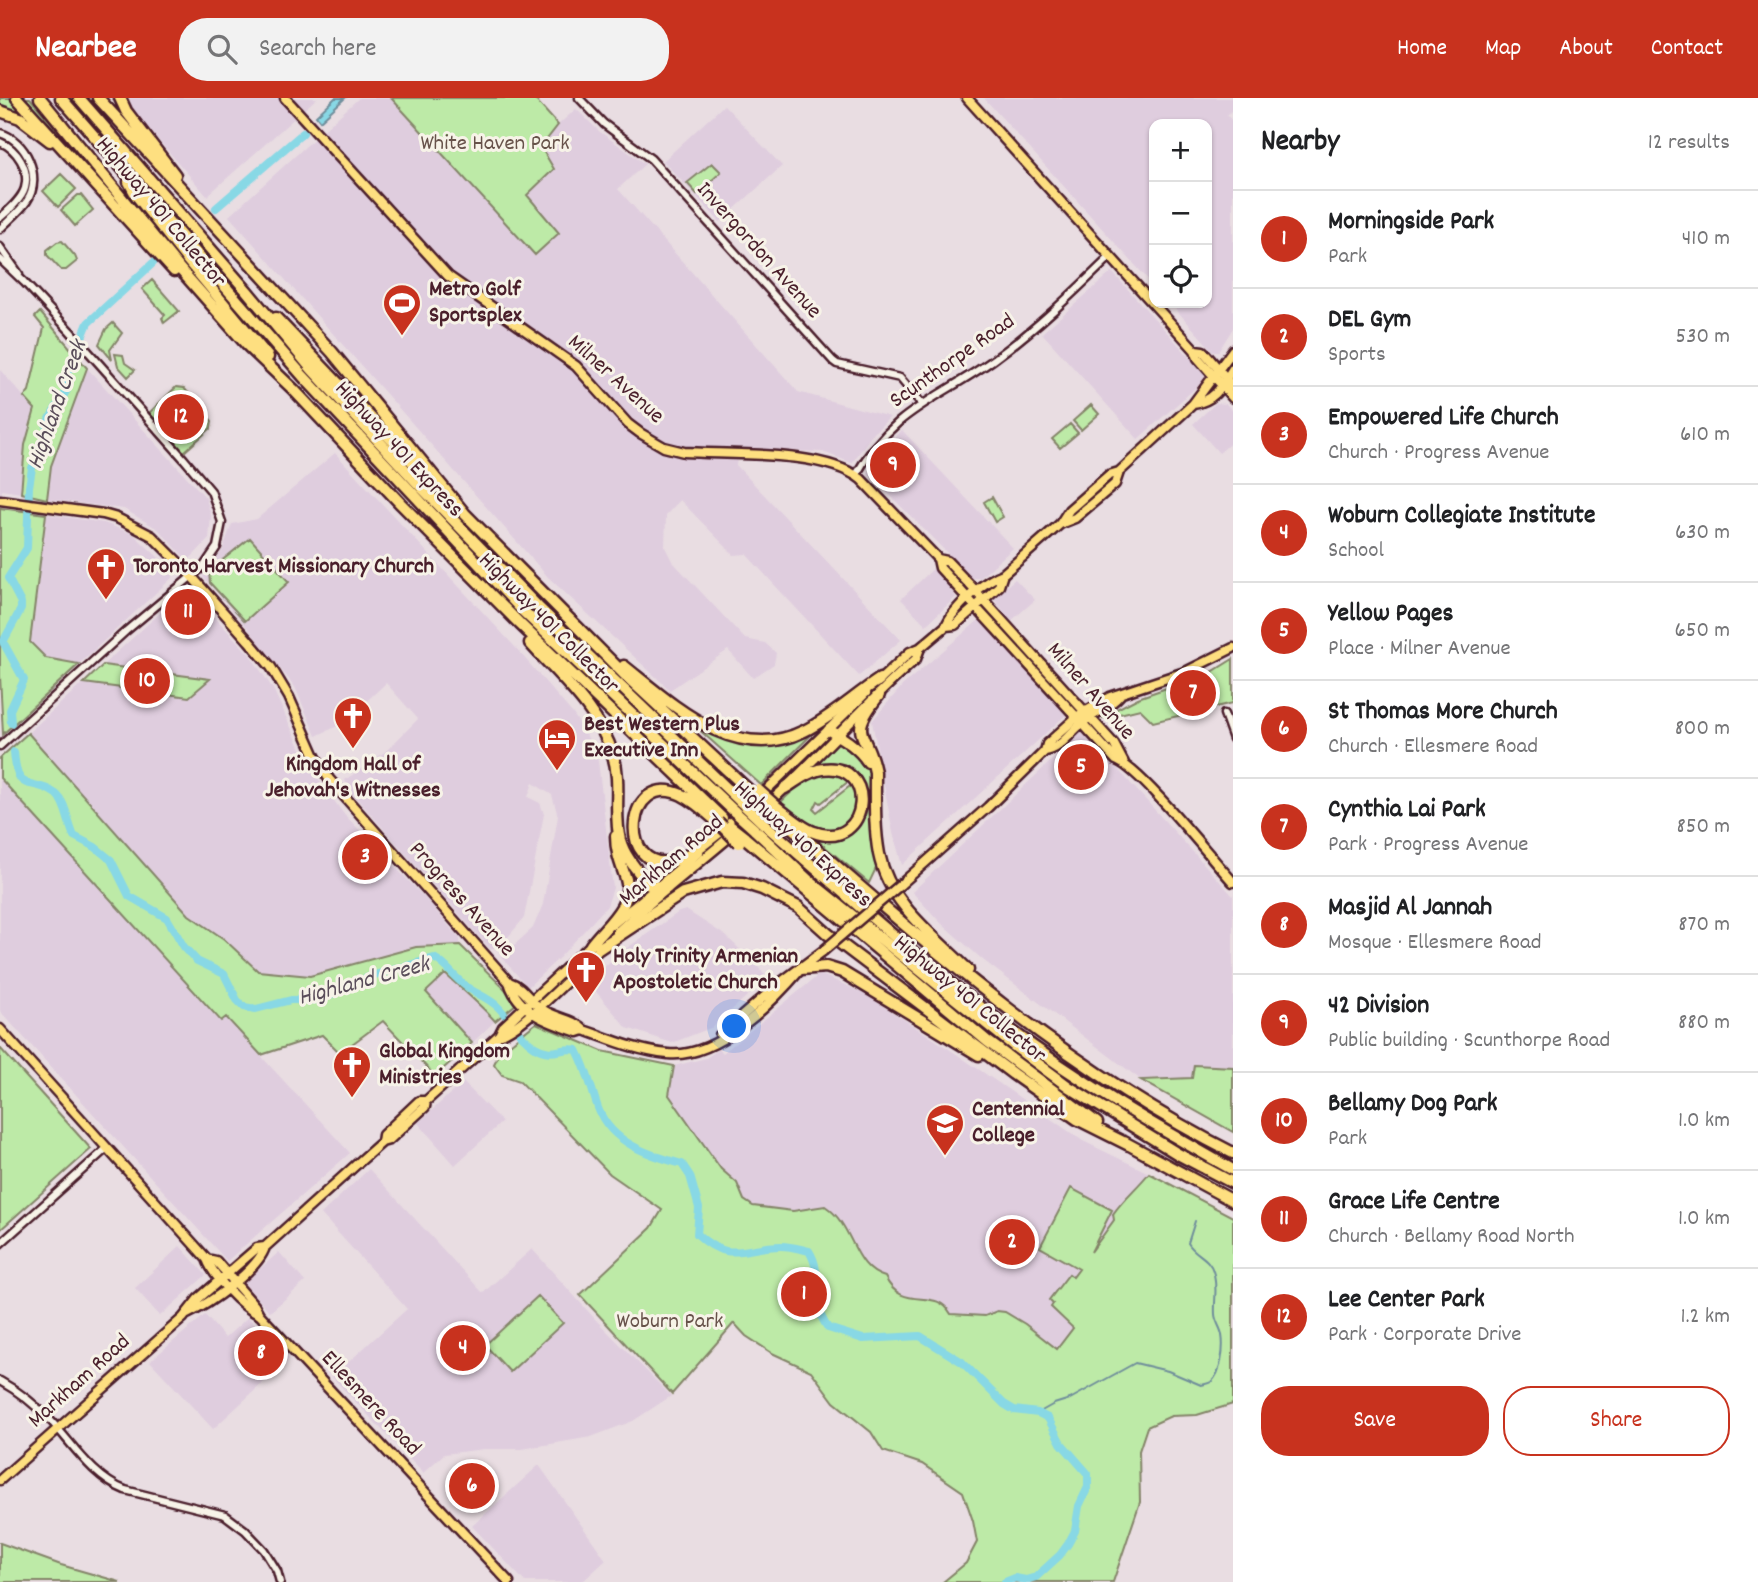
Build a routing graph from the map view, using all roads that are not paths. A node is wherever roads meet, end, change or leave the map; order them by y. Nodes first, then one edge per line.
1 (17, 98) edge
2 (40, 98) edge
3 (61, 98) edge
4 (79, 98) edge
5 (98, 98) edge
6 (120, 98) edge
7 (285, 98) edge
8 (579, 98) edge
9 (967, 98) edge
10 (0, 111) edge
11 (0, 133) edge
12 (0, 142) edge
13 (65, 152) junction
14 (121, 167) junction
15 (0, 218) edge
16 (214, 226) junction
17 (0, 229) edge
18 (0, 247) edge
19 (1110, 257) junction
20 (0, 260) edge
21 (24, 282) junction
22 (196, 287) junction
23 (247, 291) junction
24 (1233, 350) edge
25 (1233, 368) edge
26 (1217, 374) junction
27 (1224, 382) junction
28 (1233, 386) edge
29 (293, 389) junction
30 (1233, 398) edge
31 (921, 403) junction
32 (1194, 404) junction
33 (856, 475) junction
34 (0, 500) edge
35 (465, 514) junction
36 (937, 559) junction
37 (1003, 574) junction
38 (192, 578) junction
39 (976, 592) junction
40 (983, 599) junction
41 (972, 603) junction
42 (520, 624) junction
43 (592, 640) junction
44 (920, 648) junction
45 (1233, 648) edge
46 (880, 679) junction
47 (879, 695) junction
48 (1224, 714) dead end
49 (1083, 717) junction
50 (833, 732) junction
51 (1233, 739) edge
52 (0, 746) edge
53 (875, 785) junction
54 (785, 788) junction
55 (776, 810) junction
56 (618, 811) junction
57 (734, 817) junction
58 (720, 820) junction
59 (758, 826) junction
60 (1233, 882) edge
61 (654, 888) junction
62 (667, 888) junction
63 (595, 947) junction
64 (823, 951) junction
65 (801, 969) junction
66 (842, 972) junction
67 (995, 998) junction
68 (531, 1007) junction
69 (0, 1029) edge
70 (1013, 1074) junction
71 (1129, 1145) junction
72 (107, 1148) junction
73 (1233, 1153) edge
74 (1233, 1170) edge
75 (1233, 1183) edge
76 (1233, 1201) edge
77 (0, 1244) edge
78 (227, 1281) junction
79 (0, 1381) edge
80 (57, 1428) junction
81 (0, 1480) edge
82 (280, 1582) edge
83 (509, 1582) edge

1 - 13 highway
2 - 22 highway, Highway 401 Collector
3 - 14 highway, Highway 401 Express
4 - 23 highway, Highway 401 Express
5 - 16 highway, Highway 401 Collector
6 - 16 highway
7 - 33 main road, Milner Avenue
8 - 31 street, Invergordon Avenue
9 - 19 main road
10 - 13 highway
11 - 17 street
12 - 15 street
13 - 22 highway
14 - 29 highway
14 - 57 highway, Highway 401 Express
16 - 35 highway, Highway 401 Collector
18 - 21 street
19 - 26 main road
19 - 31 street, Scunthorpe Road
20 - 21 street
21 - 38 street
22 - 29 highway, Highway 401 Collector
23 - 35 highway
23 - 59 highway, Highway 401 Express, bridge
24 - 26 main road, Markham Road
25 - 27 main road, Markham Road
26 - 27 main road
26 - 32 main road, Markham Road
27 - 28 main road
27 - 30 main road
27 - 32 main road, Markham Road
29 - 42 highway, Highway 401 Collector
31 - 33 street, Scunthorpe Road
32 - 37 main road, Markham Road
33 - 36 main road, Milner Avenue
34 - 38 main road, Progress Avenue
35 - 43 highway, Highway 401 Collector
36 - 39 main road, Milner Avenue
36 - 41 main road, Milner Avenue
37 - 39 main road, Markham Road
37 - 40 main road, Markham Road
38 - 52 street
38 - 68 main road, Progress Avenue
39 - 40 main road, Milner Avenue
39 - 41 main road, Markham Road
40 - 41 main road, Markham Road
40 - 49 main road, Milner Avenue
41 - 44 main road, Markham Road
41 - 49 main road, Milner Avenue
42 - 56 highway
42 - 58 highway, Highway 401 Collector
43 - 46 highway
43 - 55 highway, Highway 401 Collector, bridge
44 - 46 main road, Markham Road
44 - 47 main road, Markham Road
45 - 49 main road, Progress Avenue
46 - 50 main road, Markham Road
47 - 50 main road, Markham Road
47 - 53 highway
48 - 51 street
49 - 60 main road, Milner Avenue
49 - 64 main road, Progress Avenue, bridge
50 - 53 highway
50 - 54 main road, Markham Road
50 - 57 main road, Markham Road
53 - 67 highway
54 - 55 highway
54 - 62 main road, Markham Road
55 - 67 highway, Highway 401 Collector
56 - 61 highway
56 - 63 highway
57 - 58 highway
57 - 59 highway, Highway 401 Express, bridge
57 - 61 main road, Markham Road
58 - 71 highway, Highway 401 Collector, bridge
59 - 74 highway, Highway 401 Express
59 - 75 highway, Highway 401 Express
61 - 62 highway
61 - 63 main road, Markham Road
62 - 63 main road, Markham Road
63 - 68 main road, Markham Road
63 - 70 highway
64 - 65 main road, Progress Avenue
64 - 66 highway
65 - 66 highway
65 - 68 main road, Progress Avenue
66 - 70 highway
67 - 73 highway, Highway 401 Collector
68 - 78 main road, Markham Road
69 - 72 main road, Ellesmere Road
70 - 71 highway
71 - 76 highway, Highway 401 Collector
72 - 77 street
72 - 78 main road, Ellesmere Road
78 - 80 main road, Markham Road
78 - 83 main road, Ellesmere Road
79 - 80 street
80 - 81 main road, Markham Road
80 - 82 street

